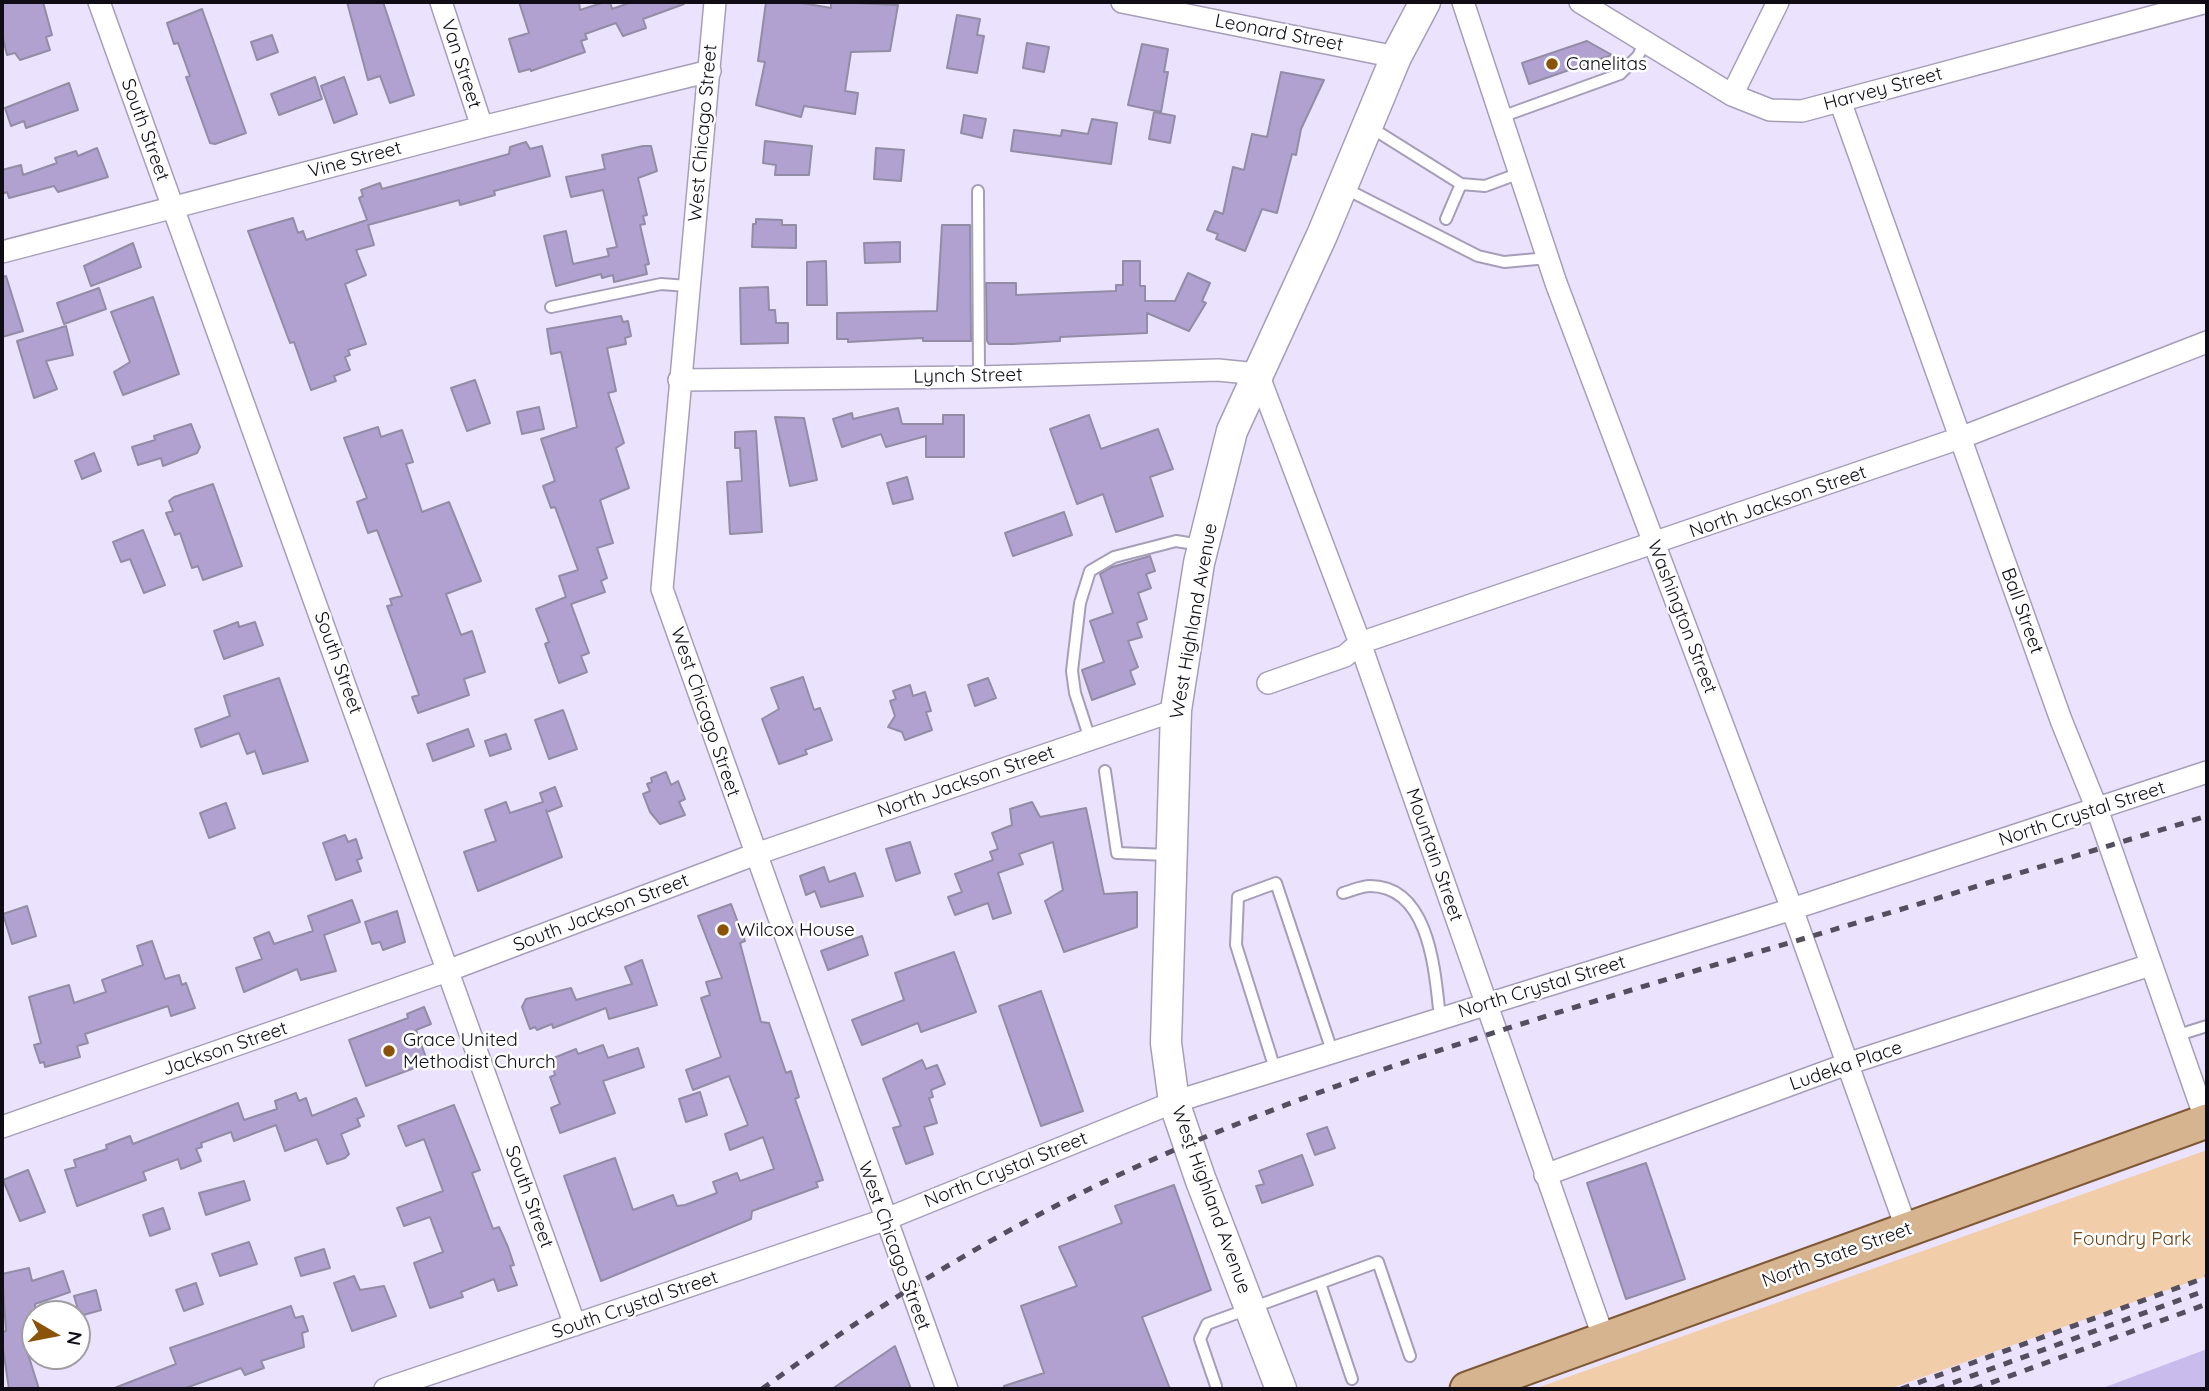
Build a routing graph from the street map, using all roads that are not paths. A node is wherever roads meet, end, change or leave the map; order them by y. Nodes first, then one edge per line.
1 (99, 2) edge
2 (440, 2) edge
3 (715, 2) edge
4 (1122, 2) edge
5 (1425, 2) edge
6 (1463, 2) edge
7 (1580, 2) edge
8 (1778, 2) edge
9 (2207, 2) edge
10 (1646, 42) junction
11 (1396, 57) junction
12 (710, 71) junction
13 (1732, 95) junction
14 (1840, 101) junction
15 (1501, 117) junction
16 (1367, 125) junction
17 (482, 127) junction
18 (1520, 173) junction
19 (1461, 184) junction
20 (1341, 187) junction
21 (978, 191) dead end
22 (172, 207) junction
23 (1446, 219) dead end
24 (2, 252) edge
25 (1548, 258) junction
26 (688, 286) junction
27 (551, 307) dead end
28 (2207, 342) edge
29 (1258, 374) junction
30 (979, 377) junction
31 (679, 380) junction
32 (1960, 438) junction
33 (1655, 544) junction
34 (1204, 546) junction
35 (1360, 643) junction
36 (1268, 683) dead end
37 (1176, 710) junction
38 (1090, 739) junction
39 (1105, 771) dead end
40 (2207, 772) edge
41 (2097, 809) junction
42 (756, 854) junction
43 (1171, 855) junction
44 (1343, 893) dead end
45 (1792, 909) junction
46 (2150, 965) junction
47 (447, 971) junction
48 (1487, 1004) junction
49 (1440, 1018) junction
50 (2207, 1026) edge
51 (2175, 1036) junction
52 (1332, 1051) junction
53 (1847, 1064) junction
54 (1275, 1069) junction
55 (1174, 1102) junction
56 (2206, 1121) edge
57 (2, 1127) edge
58 (1545, 1174) junction
59 (884, 1220) junction
60 (1907, 1230) junction
61 (1320, 1283) junction
62 (1250, 1308) junction
63 (575, 1325) junction
64 (1604, 1339) junction
65 (1410, 1356) dead end
66 (1352, 1379) dead end
67 (1216, 1386) dead end
68 (385, 1389) edge
69 (947, 1389) edge
70 (1281, 1389) edge
71 (1467, 1389) edge

1 - 22 street, South Street
2 - 17 street, Van Street
3 - 12 street, West Chicago Street
4 - 11 street, Leonard Street
5 - 11 main road, West Highland Avenue
6 - 15 street, Washington Street
7 - 10 street, Harvey Street
8 - 13 street
9 - 14 street, Harvey Street
10 - 13 street, Harvey Street
10 - 15 lane
11 - 16 main road, West Highland Avenue
12 - 17 street, Vine Street
12 - 26 street, West Chicago Street
13 - 14 street, Harvey Street
14 - 32 street, Ball Street
15 - 18 street, Washington Street
16 - 19 lane
16 - 20 main road, West Highland Avenue
17 - 22 street, Vine Street
18 - 19 lane
18 - 25 street, Washington Street
19 - 23 lane
20 - 25 lane
20 - 29 main road, West Highland Avenue
21 - 30 lane
22 - 24 street, Vine Street
22 - 47 street, South Street
25 - 33 street, Washington Street
26 - 27 lane
26 - 31 street, West Chicago Street
28 - 32 street, North Jackson Street
29 - 30 street, Lynch Street
29 - 34 main road, West Highland Avenue
29 - 35 street, Mountain Street
30 - 31 street, Lynch Street
31 - 42 street, West Chicago Street
32 - 33 street, North Jackson Street
32 - 41 street, Ball Street
33 - 35 street, North Jackson Street
33 - 45 street, Washington Street
34 - 37 main road, West Highland Avenue
34 - 38 lane
35 - 36 street, North Jackson Street
35 - 48 street, Mountain Street
37 - 38 street, North Jackson Street
37 - 43 main road, West Highland Avenue
38 - 42 street, North Jackson Street
39 - 43 lane
40 - 41 street, North Crystal Street
41 - 45 street, North Crystal Street
41 - 46 street, Ball Street
42 - 47 street, South Jackson Street
42 - 59 street, West Chicago Street
43 - 55 main road, West Highland Avenue
44 - 49 lane
45 - 48 street, North Crystal Street
45 - 53 street, Washington Street
46 - 51 street, Ball Street
46 - 53 street, Ludeka Place
47 - 57 street, Jackson Street
47 - 63 street, South Street
48 - 49 street, North Crystal Street
48 - 58 street, Mountain Street
49 - 52 street, North Crystal Street
50 - 51 lane
51 - 56 street, Ball Street
52 - 54 street, North Crystal Street
52 - 54 lane
53 - 58 street, Ludeka Place
53 - 60 street, Washington Street
54 - 55 street, North Crystal Street
55 - 59 street, North Crystal Street
55 - 62 main road, West Highland Avenue
56 - 60 main road, North State Street
58 - 64 street, Mountain Street
59 - 63 street, South Crystal Street
59 - 69 street, West Chicago Street
60 - 64 main road, North State Street
61 - 62 lane
61 - 65 lane
61 - 66 lane
62 - 67 lane
62 - 70 main road, West Highland Avenue
63 - 68 street, South Crystal Street
64 - 71 main road, North State Street

